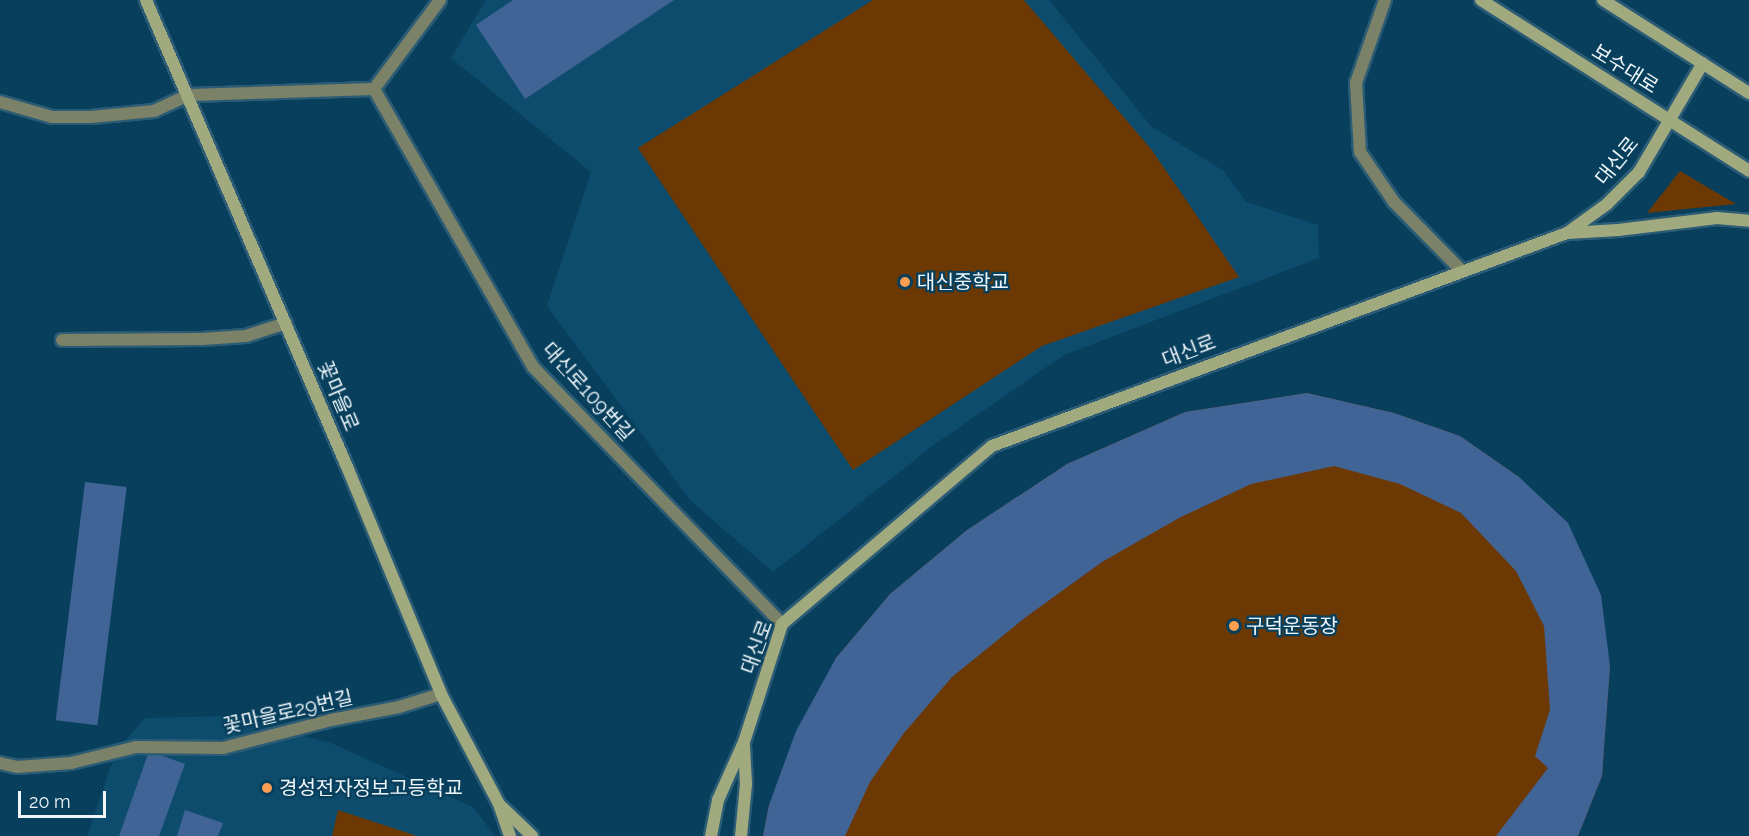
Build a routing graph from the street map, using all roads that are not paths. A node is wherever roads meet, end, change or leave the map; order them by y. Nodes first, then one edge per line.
1 (146, 0) edge
2 (440, 0) edge
3 (1385, 0) edge
4 (1481, 0) edge
5 (1603, 0) edge
6 (1702, 63) junction
7 (374, 89) junction
8 (1749, 93) edge
9 (189, 95) junction
10 (0, 102) edge
11 (1670, 120) junction
12 (1749, 171) edge
13 (1749, 221) edge
14 (1567, 233) junction
15 (1461, 270) junction
16 (286, 323) junction
17 (62, 340) dead end
18 (782, 624) junction
19 (441, 694) junction
20 (744, 742) junction
21 (0, 763) edge
22 (499, 804) junction
23 (510, 836) edge
24 (532, 836) edge
25 (711, 836) edge
26 (741, 836) edge

1 - 9 street, 꽃마을로
2 - 7 street
3 - 15 street
4 - 11 street, 보수대로
5 - 6 street
6 - 8 street
6 - 11 street, 대신로
7 - 9 street
7 - 18 street, 대신로109번길
9 - 10 street
9 - 16 street, 꽃마을로
11 - 12 street, 보수대로
11 - 14 street, 대신로
13 - 14 street
14 - 15 street, 대신로
15 - 18 street, 대신로
16 - 17 street
16 - 19 street, 꽃마을로
18 - 20 street, 대신로
19 - 21 street, 꽃마을로29번길
19 - 22 street, 꽃마을로
20 - 25 street, 대신로
20 - 26 street, 대신로
22 - 23 street, 꽃마을로
22 - 24 street, 꽃마을로

